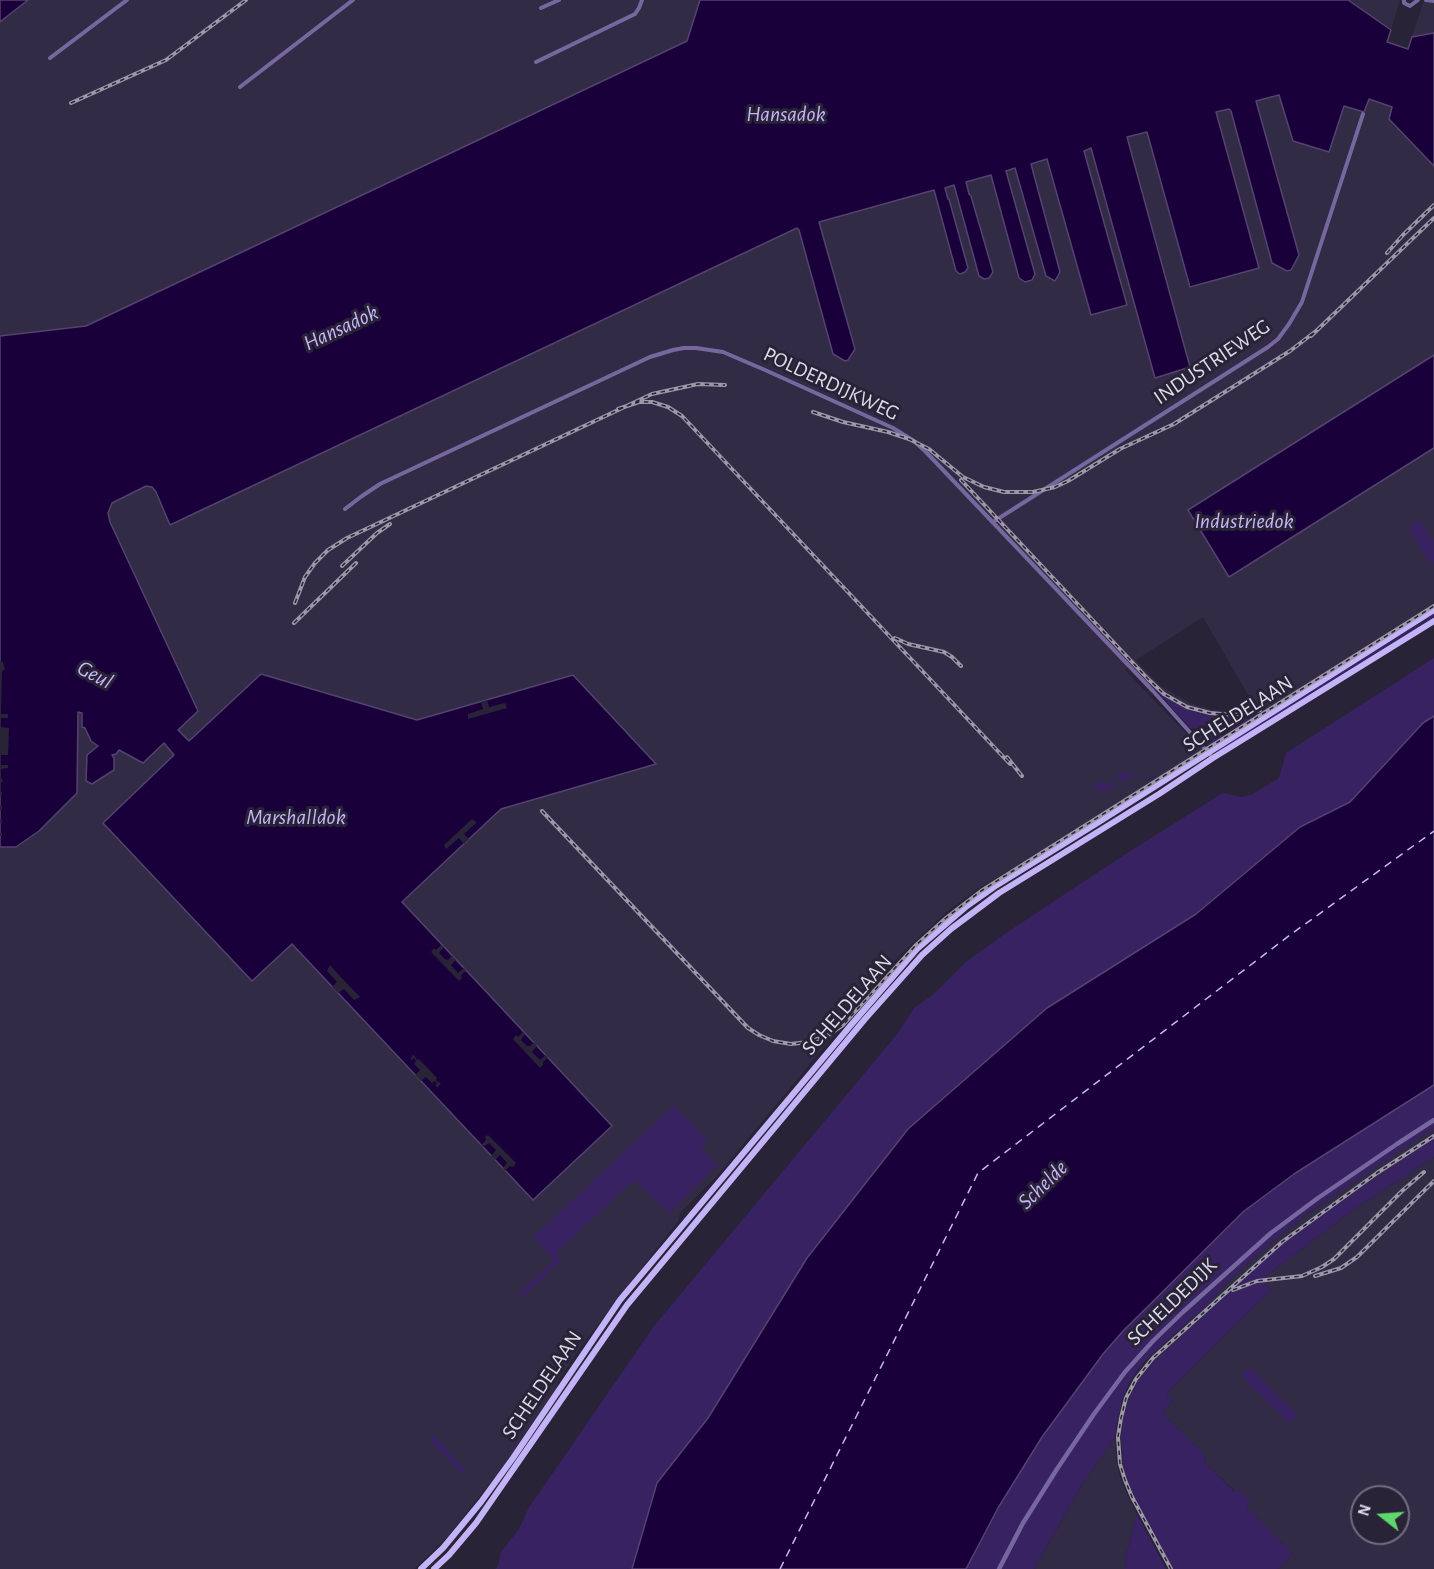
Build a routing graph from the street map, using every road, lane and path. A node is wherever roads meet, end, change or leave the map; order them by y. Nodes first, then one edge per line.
1 (127, 0) edge
2 (353, 0) edge
3 (560, 0) edge
4 (642, 0) edge
5 (1404, 0) edge
6 (1418, 0) edge
7 (1426, 0) edge
8 (1434, 1) edge
9 (542, 8) dead end
10 (50, 58) dead end
11 (536, 62) dead end
12 (240, 87) dead end
13 (1363, 114) dead end
14 (345, 509) dead end
15 (992, 522) junction
16 (1434, 610) edge
17 (1434, 621) edge
18 (1211, 755) junction
19 (1155, 786) junction
20 (1159, 794) junction
21 (1090, 827) junction
22 (1098, 831) junction
23 (862, 1017) junction
24 (785, 1109) junction
25 (1434, 1120) edge
26 (576, 1364) junction
27 (583, 1368) junction
28 (516, 1460) junction
29 (422, 1569) edge
30 (434, 1569) edge
31 (999, 1569) edge

1 - 10 street
2 - 12 street
3 - 9 street
4 - 11 street
5 - 6 street
7 - 8 street
13 - 15 street, INDUSTRIEWEG
14 - 15 street, POLDERDIJKWEG
15 - 18 street, POLDERDIJKWEG
16 - 18 main road, SCHELDELAAN
17 - 18 main road, SCHELDELAAN
18 - 19 main road, SCHELDELAAN
18 - 20 main road, SCHELDELAAN
19 - 20 main road
19 - 21 main road, SCHELDELAAN
20 - 22 main road, SCHELDELAAN
21 - 22 main road
21 - 23 main road, SCHELDELAAN
22 - 23 main road, SCHELDELAAN
23 - 24 main road, SCHELDELAAN
24 - 26 main road, SCHELDELAAN
24 - 27 main road, SCHELDELAAN
25 - 31 street, SCHELDEDIJK
26 - 27 main road
26 - 28 main road, SCHELDELAAN
27 - 28 main road, SCHELDELAAN
28 - 29 main road, SCHELDELAAN
28 - 30 main road, SCHELDELAAN

